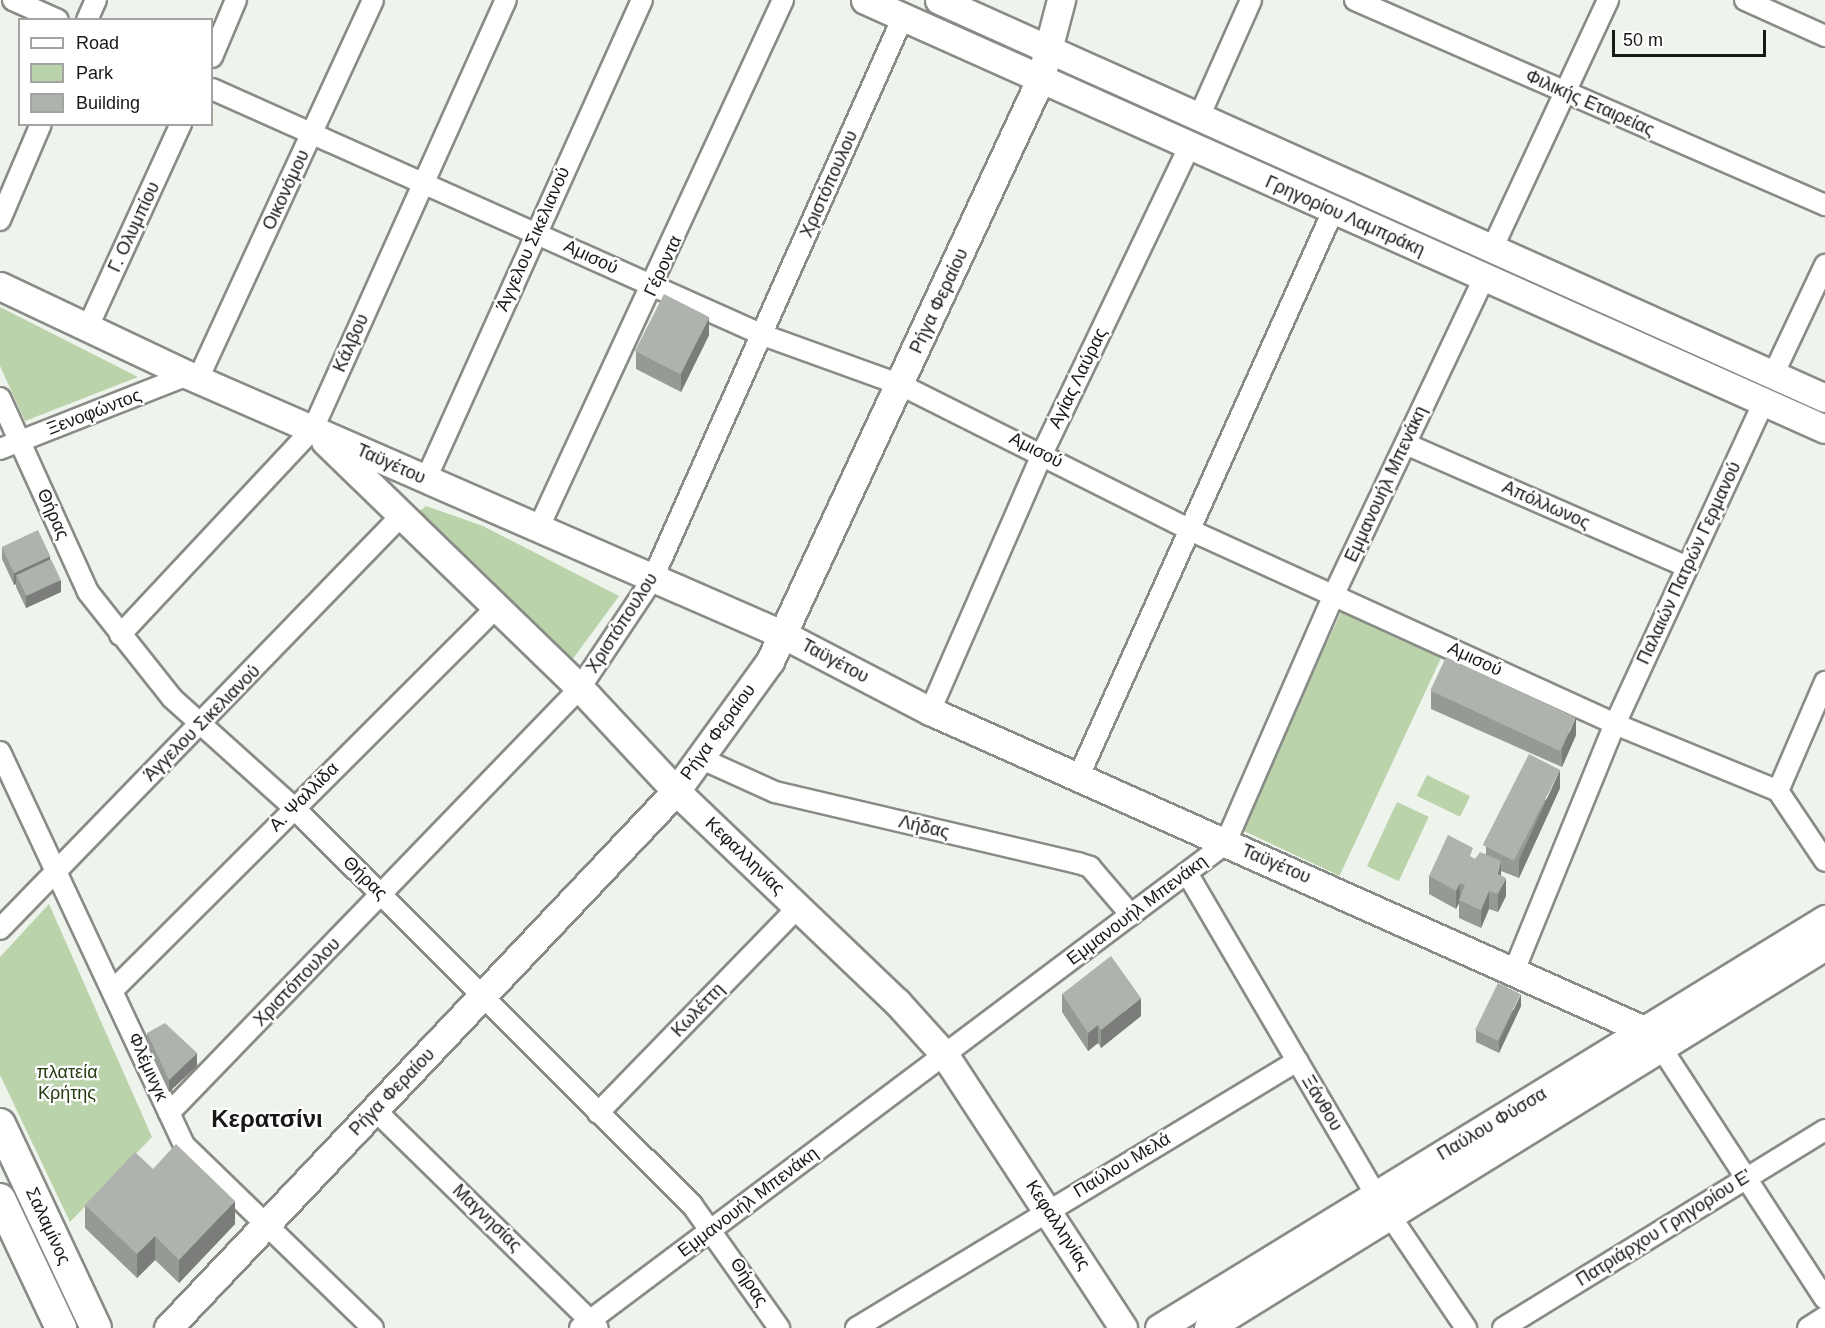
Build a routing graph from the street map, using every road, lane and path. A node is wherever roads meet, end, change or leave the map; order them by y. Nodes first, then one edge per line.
1 (13, 0) edge
2 (96, 0) edge
3 (236, 0) edge
4 (373, 0) edge
5 (506, 0) edge
6 (642, 0) edge
7 (783, 0) edge
8 (865, 0) edge
9 (939, 0) edge
10 (1061, 0) edge
11 (1251, 0) edge
12 (1355, 0) edge
13 (1608, 0) edge
14 (1745, 0) edge
15 (903, 17) junction
16 (54, 18) edge
17 (88, 18) edge
18 (1825, 36) edge
19 (1050, 50) junction
20 (213, 55) edge
21 (1040, 80) junction
22 (213, 89) edge
23 (1564, 91) junction
24 (1199, 117) junction
25 (40, 126) edge
26 (180, 126) edge
27 (312, 135) junction
28 (1189, 147) junction
29 (423, 183) junction
30 (1825, 205) edge
31 (1333, 211) junction
32 (0, 220) edge
33 (536, 232) junction
34 (1492, 249) junction
35 (1825, 265) edge
36 (1484, 278) junction
37 (0, 286) edge
38 (654, 286) junction
39 (87, 329) junction
40 (763, 335) junction
41 (1773, 375) junction
42 (193, 377) junction
43 (901, 385) junction
44 (1825, 398) edge
45 (0, 399) edge
46 (1764, 402) junction
47 (313, 429) junction
48 (1825, 429) edge
49 (20, 441) junction
50 (1406, 444) junction
51 (0, 449) edge
52 (1042, 452) junction
53 (426, 479) junction
54 (402, 515) junction
55 (538, 529) junction
56 (1186, 529) junction
57 (1687, 567) junction
58 (652, 580) junction
59 (1334, 594) junction
60 (497, 607) junction
61 (120, 635) junction
62 (784, 635) junction
63 (1825, 682) edge
64 (580, 688) junction
65 (930, 711) junction
66 (204, 724) junction
67 (1615, 724) junction
68 (0, 752) edge
69 (702, 759) junction
70 (1078, 778) junction
71 (676, 791) junction
72 (1778, 791) junction
73 (294, 808) junction
74 (1225, 844) junction
75 (1825, 861) edge
76 (55, 869) junction
77 (1187, 873) junction
78 (382, 895) junction
79 (798, 907) junction
80 (1131, 915) junction
81 (1825, 919) edge
82 (0, 929) edge
83 (1825, 946) edge
84 (1514, 971) junction
85 (114, 989) junction
86 (486, 997) junction
87 (1654, 1040) junction
88 (944, 1054) junction
89 (1297, 1061) junction
90 (374, 1109) junction
91 (169, 1113) junction
92 (598, 1113) junction
93 (0, 1124) edge
94 (1825, 1130) edge
95 (1748, 1176) junction
96 (1383, 1204) junction
97 (1, 1205) edge
98 (1049, 1209) junction
99 (263, 1227) junction
100 (713, 1228) junction
101 (1825, 1299) edge
102 (1825, 1317) edge
103 (590, 1325) edge
104 (61, 1328) edge
105 (96, 1328) edge
106 (168, 1328) edge
107 (372, 1328) edge
108 (779, 1328) edge
109 (856, 1328) edge
110 (1124, 1328) edge
111 (1159, 1328) edge
112 (1208, 1328) edge
113 (1466, 1328) edge
114 (1503, 1328) edge
115 (1808, 1328) edge

1 - 16 street
2 - 17 street
3 - 20 street
4 - 27 street, Οικονόμου
5 - 29 street, Κάλβου
6 - 33 street, Άγγελου Σικελιανού
7 - 38 street, Γέροντα
8 - 15 street, Γρηγορίου Λαμπράκη
9 - 19 street, Γρηγορίου Λαμπράκη
10 - 19 street, Ρήγα Φεραίου
11 - 24 street
12 - 23 street, Φιλικής Εταιρείας
13 - 23 street
14 - 18 street
15 - 21 street, Γρηγορίου Λαμπράκη
15 - 40 street, Χριστόπουλου
19 - 21 street, Ρήγα Φεραίου
19 - 24 street, Γρηγορίου Λαμπράκη
21 - 28 street, Γρηγορίου Λαμπράκη
21 - 43 street, Ρήγα Φεραίου
22 - 27 street, Αμισού
23 - 30 street, Φιλικής Εταιρείας
23 - 34 street
24 - 34 street, Γρηγορίου Λαμπράκη
25 - 32 street
26 - 39 street, Γ. Ολυμπίου
27 - 29 street, Αμισού
27 - 42 street, Οικονόμου
28 - 31 street, Γρηγορίου Λαμπράκη
28 - 52 street, Αγίας Λαύρας
29 - 33 street, Αμισού
29 - 47 street, Κάλβου
31 - 36 street, Γρηγορίου Λαμπράκη
31 - 56 street
33 - 38 street, Αμισού
33 - 53 street, Άγγελου Σικελιανού
34 - 41 street, Γρηγορίου Λαμπράκη
35 - 41 street
36 - 46 street, Γρηγορίου Λαμπράκη
36 - 50 street, Εμμανουήλ Μπενάκη
37 - 39 street, Ταϋγέτου
38 - 40 street, Αμισού
38 - 55 street, Γέροντα
39 - 42 street, Ταϋγέτου
40 - 43 street, Αμισού
40 - 58 street, Χριστόπουλου
41 - 44 street, Γρηγορίου Λαμπράκη
42 - 47 street, Ταϋγέτου
42 - 49 street, Ξενοφώντος
43 - 52 street, Αμισού
43 - 62 street, Ρήγα Φεραίου
45 - 49 street, Θήρας
46 - 48 street, Γρηγορίου Λαμπράκη
46 - 57 street, Παλαιών Πατρών Γερμανού
47 - 53 street, Ταϋγέτου
47 - 54 street, Κεφαλληνίας
47 - 61 street, Κάλβου
49 - 51 street, Ξενοφώντος
49 - 61 street, Θήρας
50 - 57 street, Απόλλωνος
50 - 59 street, Εμμανουήλ Μπενάκη
52 - 56 street, Αμισού
52 - 65 street, Αγίας Λαύρας
53 - 55 street, Ταϋγέτου
54 - 60 street, Κεφαλληνίας
54 - 66 street, Άγγελου Σικελιανού
55 - 58 street, Ταϋγέτου
56 - 59 street, Αμισού
56 - 70 street
57 - 67 street, Παλαιών Πατρών Γερμανού
58 - 62 street, Ταϋγέτου
58 - 64 street, Χριστόπουλου
59 - 67 street, Αμισού
59 - 74 street, Εμμανουήλ Μπενάκη
60 - 64 street, Κεφαλληνίας
60 - 73 street, Α. Ψαλλίδα
61 - 66 street, Θήρας
62 - 65 street, Ταϋγέτου
62 - 69 street, Ρήγα Φεραίου
63 - 72 street
64 - 71 street, Κεφαλληνίας
64 - 78 street, Χριστόπουλου
65 - 70 street, Ταϋγέτου
66 - 73 street, Θήρας
66 - 76 street, Άγγελου Σικελιανού
67 - 72 street, Αμισού
67 - 84 street, Παλαιών Πατρών Γερμανού
68 - 76 street, Φλέμινγκ
69 - 71 street, Ρήγα Φεραίου
69 - 80 street, Λήδας
70 - 74 street, Ταϋγέτου
71 - 79 street, Κεφαλληνίας
71 - 86 street, Ρήγα Φεραίου
72 - 75 street
73 - 78 street, Θήρας
73 - 85 street, Α. Ψαλλίδα
74 - 77 street, Εμμανουήλ Μπενάκη
74 - 84 street, Ταϋγέτου
76 - 82 street, Άγγελου Σικελιανού
76 - 85 street, Φλέμινγκ
77 - 80 street, Εμμανουήλ Μπενάκη
77 - 89 street, Ξάνθου
78 - 86 street, Θήρας
78 - 91 street, Χριστόπουλου
79 - 88 street, Κεφαλληνίας
79 - 92 street, Κωλέττη
80 - 88 street, Εμμανουήλ Μπενάκη
81 - 87 street, Παύλου Φύσσα
83 - 87 street, Παύλου Φύσσα
84 - 87 street, Ταϋγέτου
85 - 91 street, Φλέμινγκ
86 - 90 street, Ρήγα Φεραίου
86 - 92 street, Θήρας
87 - 95 street
87 - 96 street, Παύλου Φύσσα
88 - 98 street, Κεφαλληνίας
88 - 100 street, Εμμανουήλ Μπενάκη
89 - 96 street, Ξάνθου
89 - 98 street, Παύλου Μελά
90 - 99 street, Ρήγα Φεραίου
90 - 103 street, Μαγνησίας
91 - 99 street, Φλέμινγκ
92 - 100 street, Θήρας
93 - 105 main road, Σαλαμίνος
94 - 95 street, Πατριάρχου Γρηγορίου Ε'
95 - 101 street
95 - 114 street, Πατριάρχου Γρηγορίου Ε'
96 - 111 street, Παύλου Φύσσα
96 - 112 street, Παύλου Φύσσα
96 - 113 street, Ξάνθου
97 - 104 main road, Σαλαμίνος
98 - 109 street, Παύλου Μελά
98 - 110 street, Κεφαλληνίας
99 - 106 street, Ρήγα Φεραίου
99 - 107 street, Φλέμινγκ
100 - 103 street, Εμμανουήλ Μπενάκη
100 - 108 street, Θήρας
102 - 115 street

